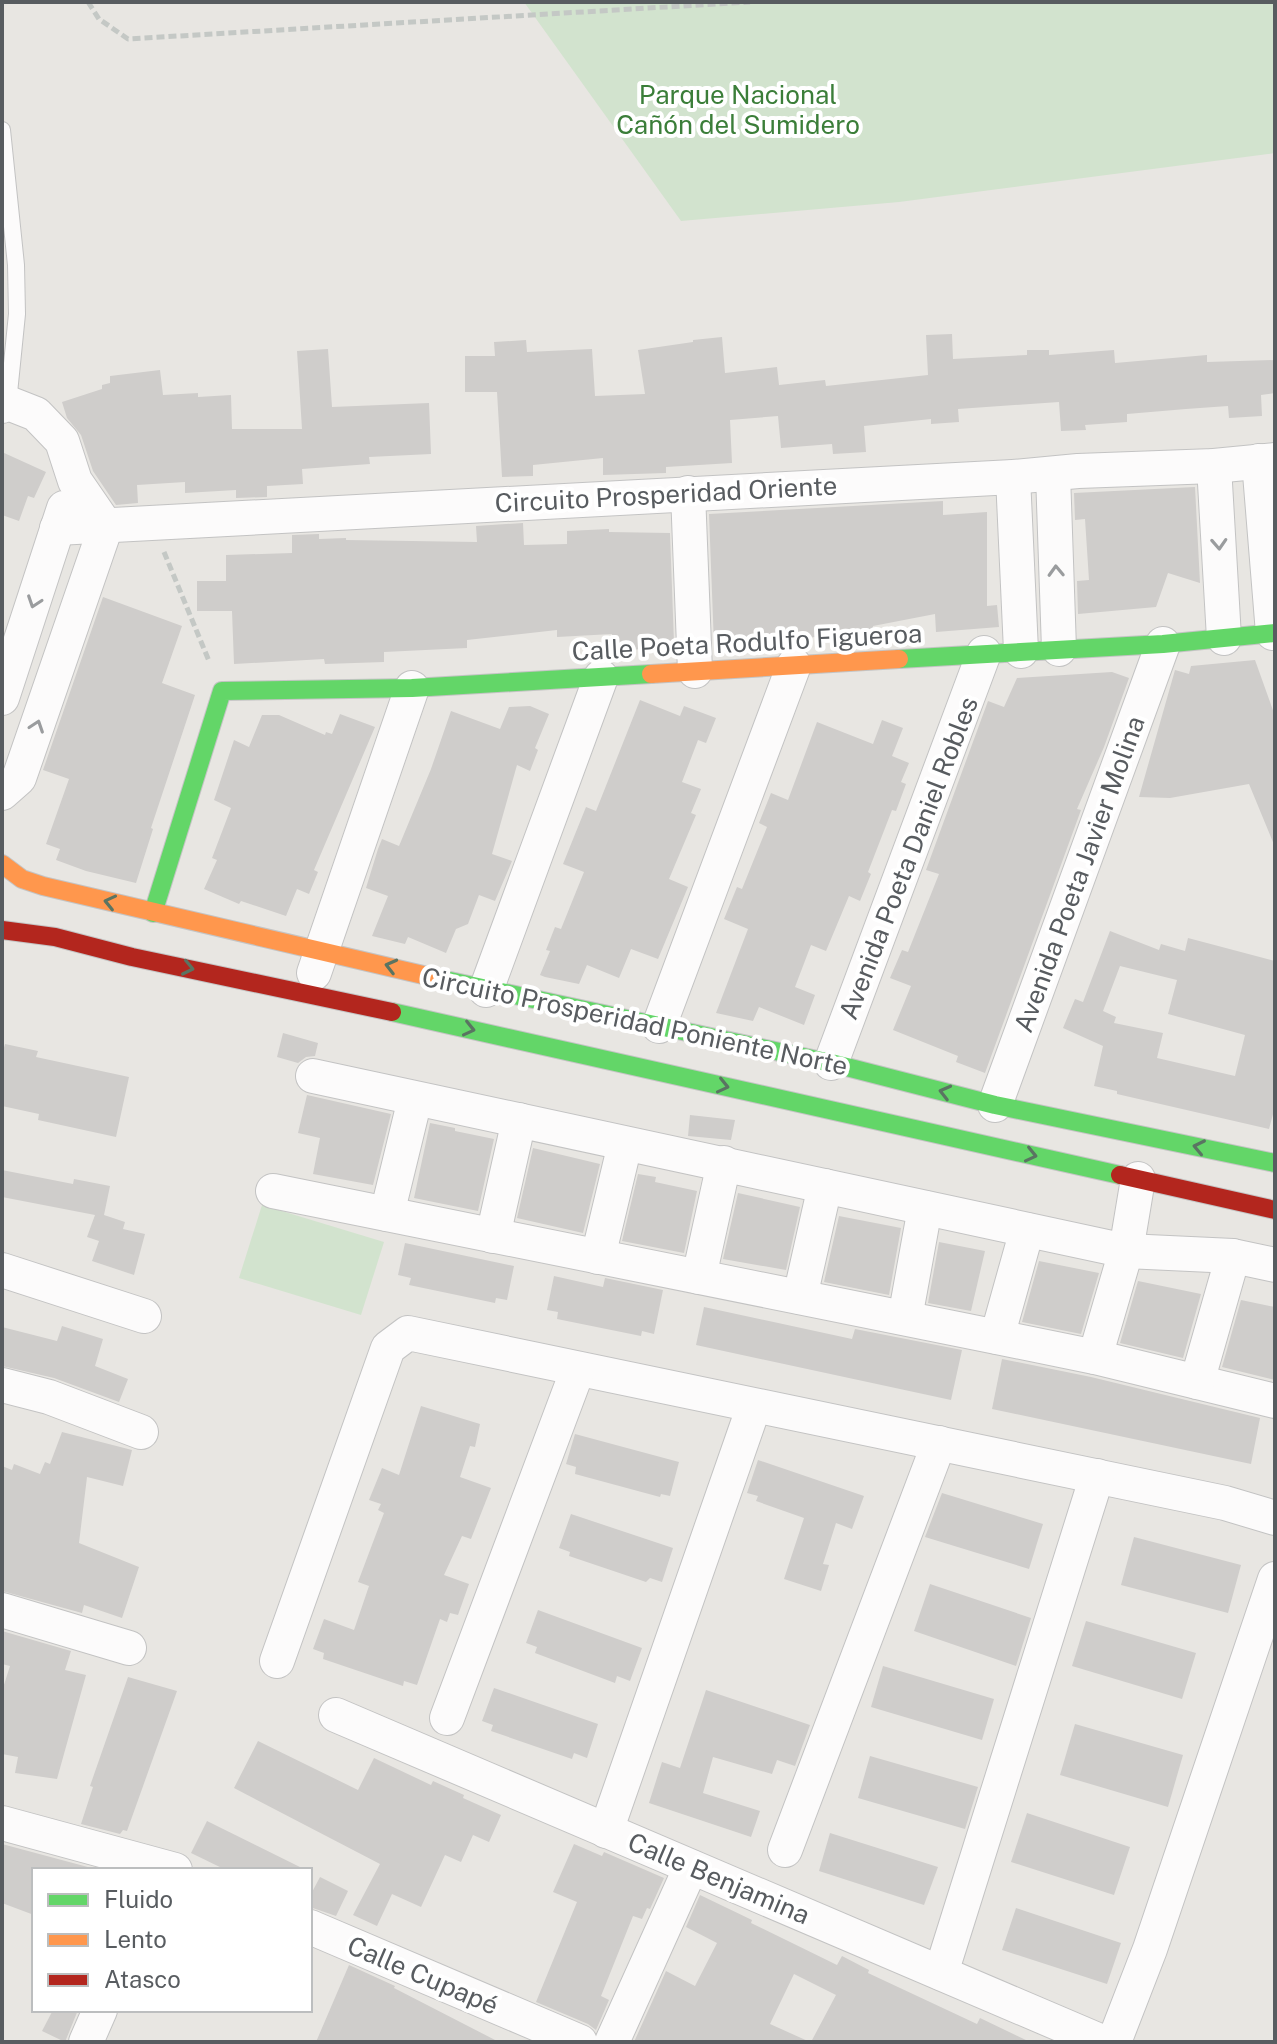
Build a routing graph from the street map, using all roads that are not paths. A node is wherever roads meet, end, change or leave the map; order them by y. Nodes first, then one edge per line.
1 (2, 130) edge
2 (5, 404) edge
3 (1267, 460) edge
4 (1214, 466) junction
5 (1053, 474) junction
6 (1013, 477) junction
7 (75, 481) junction
8 (688, 493) junction
9 (106, 526) junction
10 (57, 528) junction
11 (1274, 634) edge
12 (1224, 638) junction
13 (1163, 644) junction
14 (1059, 649) junction
15 (1021, 651) junction
16 (984, 653) junction
17 (794, 665) junction
18 (695, 671) junction
19 (601, 677) junction
20 (412, 688) junction
21 (2, 698) edge
22 (2, 793) edge
23 (2, 864) edge
24 (153, 913) junction
25 (2, 930) edge
26 (322, 950) junction
27 (486, 990) junction
28 (308, 993) junction
29 (659, 1026) junction
30 (831, 1063) junction
31 (313, 1076) dead end
32 (415, 1099) junction
33 (995, 1105) junction
34 (519, 1120) junction
35 (625, 1144) junction
36 (724, 1163) junction
37 (1275, 1163) edge
38 (1138, 1179) junction
39 (825, 1186) junction
40 (273, 1191) dead end
41 (925, 1208) junction
42 (1275, 1210) edge
43 (387, 1214) junction
44 (1027, 1230) junction
45 (493, 1236) junction
46 (1126, 1251) junction
47 (1233, 1256) junction
48 (598, 1257) junction
49 (1275, 1265) edge
50 (2, 1270) edge
51 (699, 1277) junction
52 (800, 1297) junction
53 (144, 1316) dead end
54 (905, 1318) junction
55 (997, 1337) junction
56 (1095, 1357) junction
57 (578, 1369) junction
58 (1197, 1382) junction
59 (2, 1385) edge
60 (1275, 1401) edge
61 (754, 1406) junction
62 (141, 1432) dead end
63 (939, 1443) junction
64 (1097, 1476) junction
65 (1275, 1518) edge
66 (1275, 1579) edge
67 (2, 1610) edge
68 (129, 1648) dead end
69 (277, 1661) dead end
70 (336, 1715) dead end
71 (447, 1718) dead end
72 (2, 1823) edge
73 (606, 1831) junction
74 (785, 1850) dead end
75 (691, 1867) junction
76 (165, 1868) edge
77 (312, 1928) edge
78 (941, 1973) junction
79 (99, 2012) edge
80 (86, 2042) edge
81 (580, 2042) edge
82 (612, 2042) edge
83 (1102, 2042) edge
84 (1114, 2042) edge

1 - 2 lane
2 - 7 street
3 - 4 street, Circuito Prosperidad Oriente
3 - 11 street
4 - 5 street, Circuito Prosperidad Oriente
4 -> 12 street
5 - 6 street, Circuito Prosperidad Oriente
14 -> 5 street
6 - 8 street, Circuito Prosperidad Oriente
6 - 15 street
7 - 9 street
7 - 10 street
8 - 9 street, Circuito Prosperidad Oriente
8 - 18 street
9 - 10 street, Circuito Prosperidad Oriente
22 -> 9 street
10 -> 21 street
11 - 12 street, Calle Poeta Rodulfo Figueroa
12 - 13 street, Calle Poeta Rodulfo Figueroa
13 - 14 street, Calle Poeta Rodulfo Figueroa
13 - 33 street, Avenida Poeta Javier Molina
14 - 15 street, Calle Poeta Rodulfo Figueroa
15 - 16 street, Calle Poeta Rodulfo Figueroa
16 - 17 street, Calle Poeta Rodulfo Figueroa
16 - 30 street, Avenida Poeta Daniel Robles
17 - 18 street, Calle Poeta Rodulfo Figueroa
17 - 29 street
18 - 19 street, Calle Poeta Rodulfo Figueroa
19 - 20 street, Calle Poeta Rodulfo Figueroa
19 - 27 street
20 - 24 street, Calle Poeta Rodulfo Figueroa
20 - 26 street
24 -> 23 street, Circuito Prosperidad Poniente Norte
24 - 26 street, Circuito Prosperidad Poniente Norte
25 -> 28 street, Circuito Prosperidad Poniente Norte
27 -> 26 street, Circuito Prosperidad Poniente Norte
26 - 28 street
27 - 29 street, Circuito Prosperidad Poniente Norte
28 -> 38 street, Circuito Prosperidad Poniente Norte
29 - 30 street, Circuito Prosperidad Poniente Norte
33 -> 30 street, Circuito Prosperidad Poniente Norte
31 - 32 street
32 - 34 street
32 - 43 street
37 -> 33 street, Circuito Prosperidad Poniente Norte
34 - 35 street
34 - 45 street
35 - 36 street
35 - 48 street
36 - 39 street
36 - 51 street
38 - 42 street, Circuito Prosperidad Poniente Norte
38 - 46 street
39 - 41 street
39 - 52 street
40 - 43 street
41 - 44 street
41 - 54 street
43 - 45 street
44 - 46 street
44 - 55 street
45 - 48 street
46 - 47 street
46 - 56 street
47 - 49 street
47 - 58 street
48 - 51 street
50 - 53 street
51 - 52 street
52 - 54 street
54 - 55 street
55 - 56 street
56 - 58 street
57 - 61 street
57 - 69 street
57 - 71 street
58 - 60 street
59 - 62 street
61 - 63 street
61 - 73 street
63 - 64 street
63 - 74 street
64 - 65 street
64 - 78 street
66 - 84 street
67 - 68 street
70 - 73 street, Calle Benjamina
72 - 76 street
73 - 75 street, Calle Benjamina
75 - 78 street, Calle Benjamina
75 - 82 street
77 - 81 street, Calle Cupapé
78 - 83 street, Calle Benjamina
79 - 80 street

